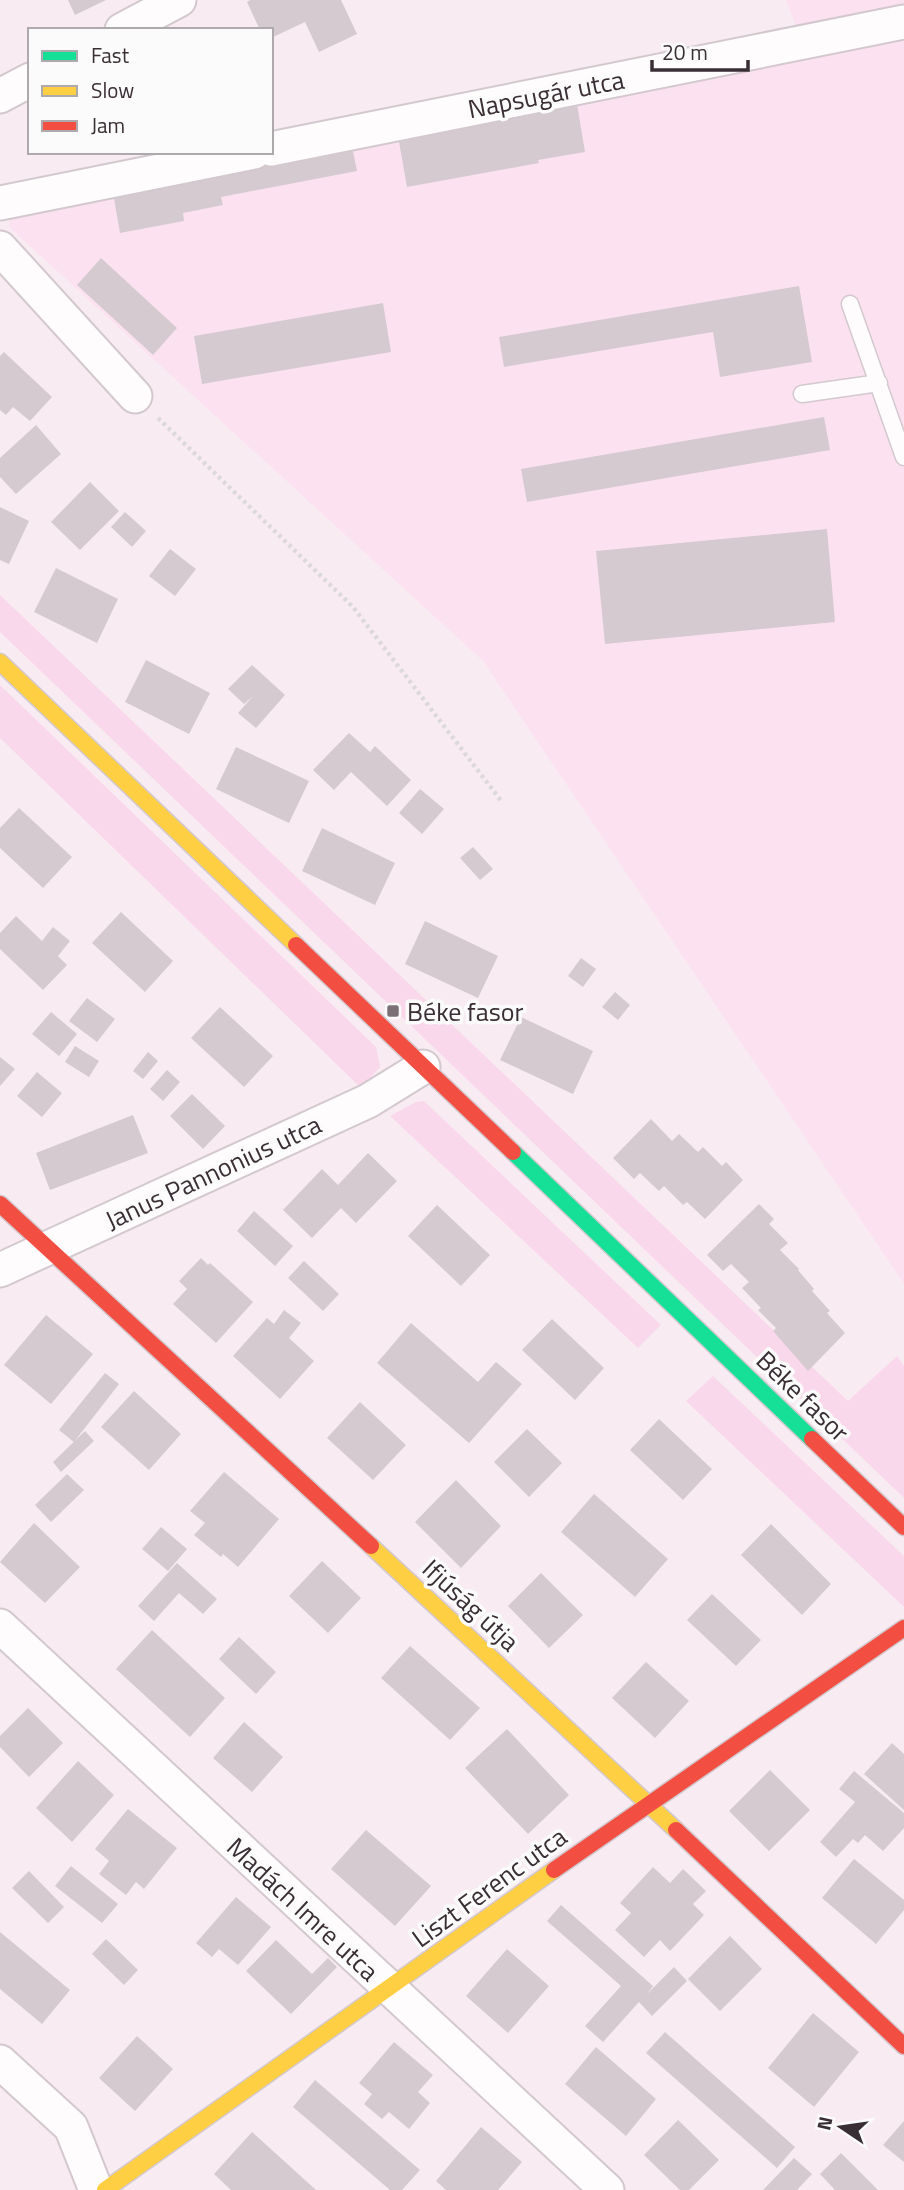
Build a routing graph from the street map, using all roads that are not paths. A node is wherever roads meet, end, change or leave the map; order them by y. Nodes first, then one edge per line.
1 (179, 0) edge
2 (904, 22) edge
3 (126, 28) edge
4 (28, 81) edge
5 (0, 96) edge
6 (273, 149) edge
7 (244, 154) edge
8 (0, 203) edge
9 (0, 248) edge
10 (850, 304) dead end
11 (879, 383) junction
12 (802, 394) dead end
13 (135, 396) road end
14 (904, 457) edge
15 (0, 662) edge
16 (423, 1068) junction
17 (0, 1204) edge
18 (49, 1247) junction
19 (0, 1270) edge
20 (904, 1527) edge
21 (0, 1626) edge
22 (904, 1628) edge
23 (648, 1803) junction
24 (388, 1988) junction
25 (904, 2046) edge
26 (0, 2062) edge
27 (96, 2190) edge
28 (105, 2190) edge
29 (607, 2190) edge

1 - 3 street
2 - 6 street, Napsugár utca
4 - 5 street
7 - 8 street
9 - 13 street
10 - 11 lane
11 - 12 lane
11 - 14 lane
15 - 16 street, Béke fasor
16 - 18 street, Janus Pannonius utca
16 - 20 street, Béke fasor
17 - 18 street, Ifjúság útja
18 - 19 street, Janus Pannonius utca
18 - 23 street, Ifjúság útja
21 - 24 street, Madách Imre utca
22 - 23 street, Liszt Ferenc utca
23 - 24 street, Liszt Ferenc utca
23 - 25 street, Ifjúság útja
24 - 28 street, Liszt Ferenc utca
24 - 29 street, Madách Imre utca
26 - 27 street

